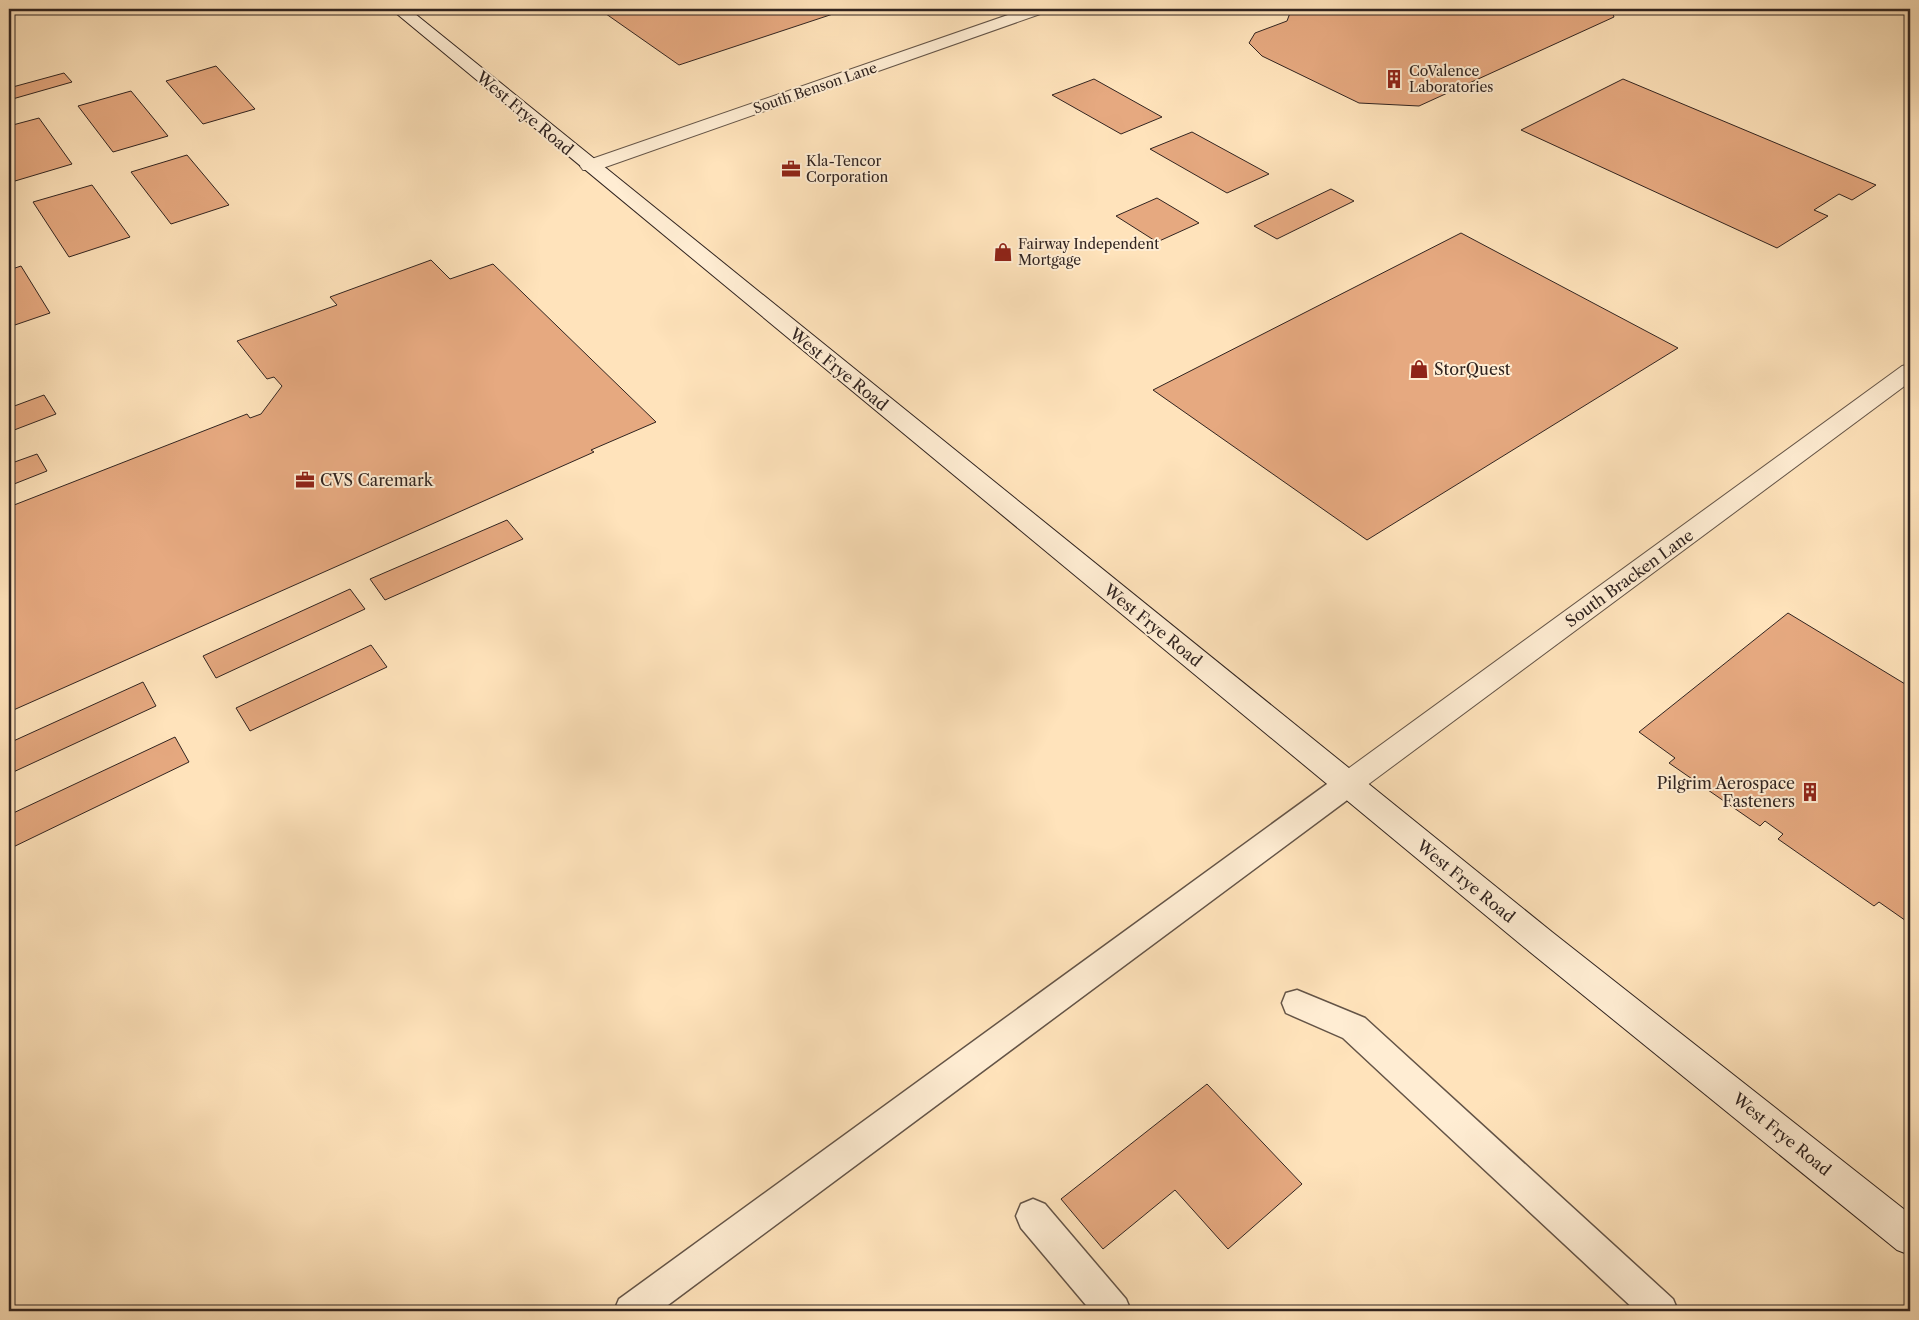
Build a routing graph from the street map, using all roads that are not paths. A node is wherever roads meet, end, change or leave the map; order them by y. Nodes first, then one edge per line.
1 (399, 9) edge
2 (1040, 9) edge
3 (590, 166) junction
4 (1910, 371) edge
5 (1348, 784) junction
6 (1297, 1003) dead end
7 (1033, 1216) dead end
8 (1910, 1236) edge
9 (631, 1311) edge
10 (1114, 1311) edge
11 (1661, 1311) edge

1 - 3 street, West Frye Road
2 - 3 street, South Benson Lane
3 - 5 street, West Frye Road
4 - 5 street, South Bracken Lane
5 - 8 street, West Frye Road
5 - 9 lane
6 - 11 lane
7 - 10 lane

